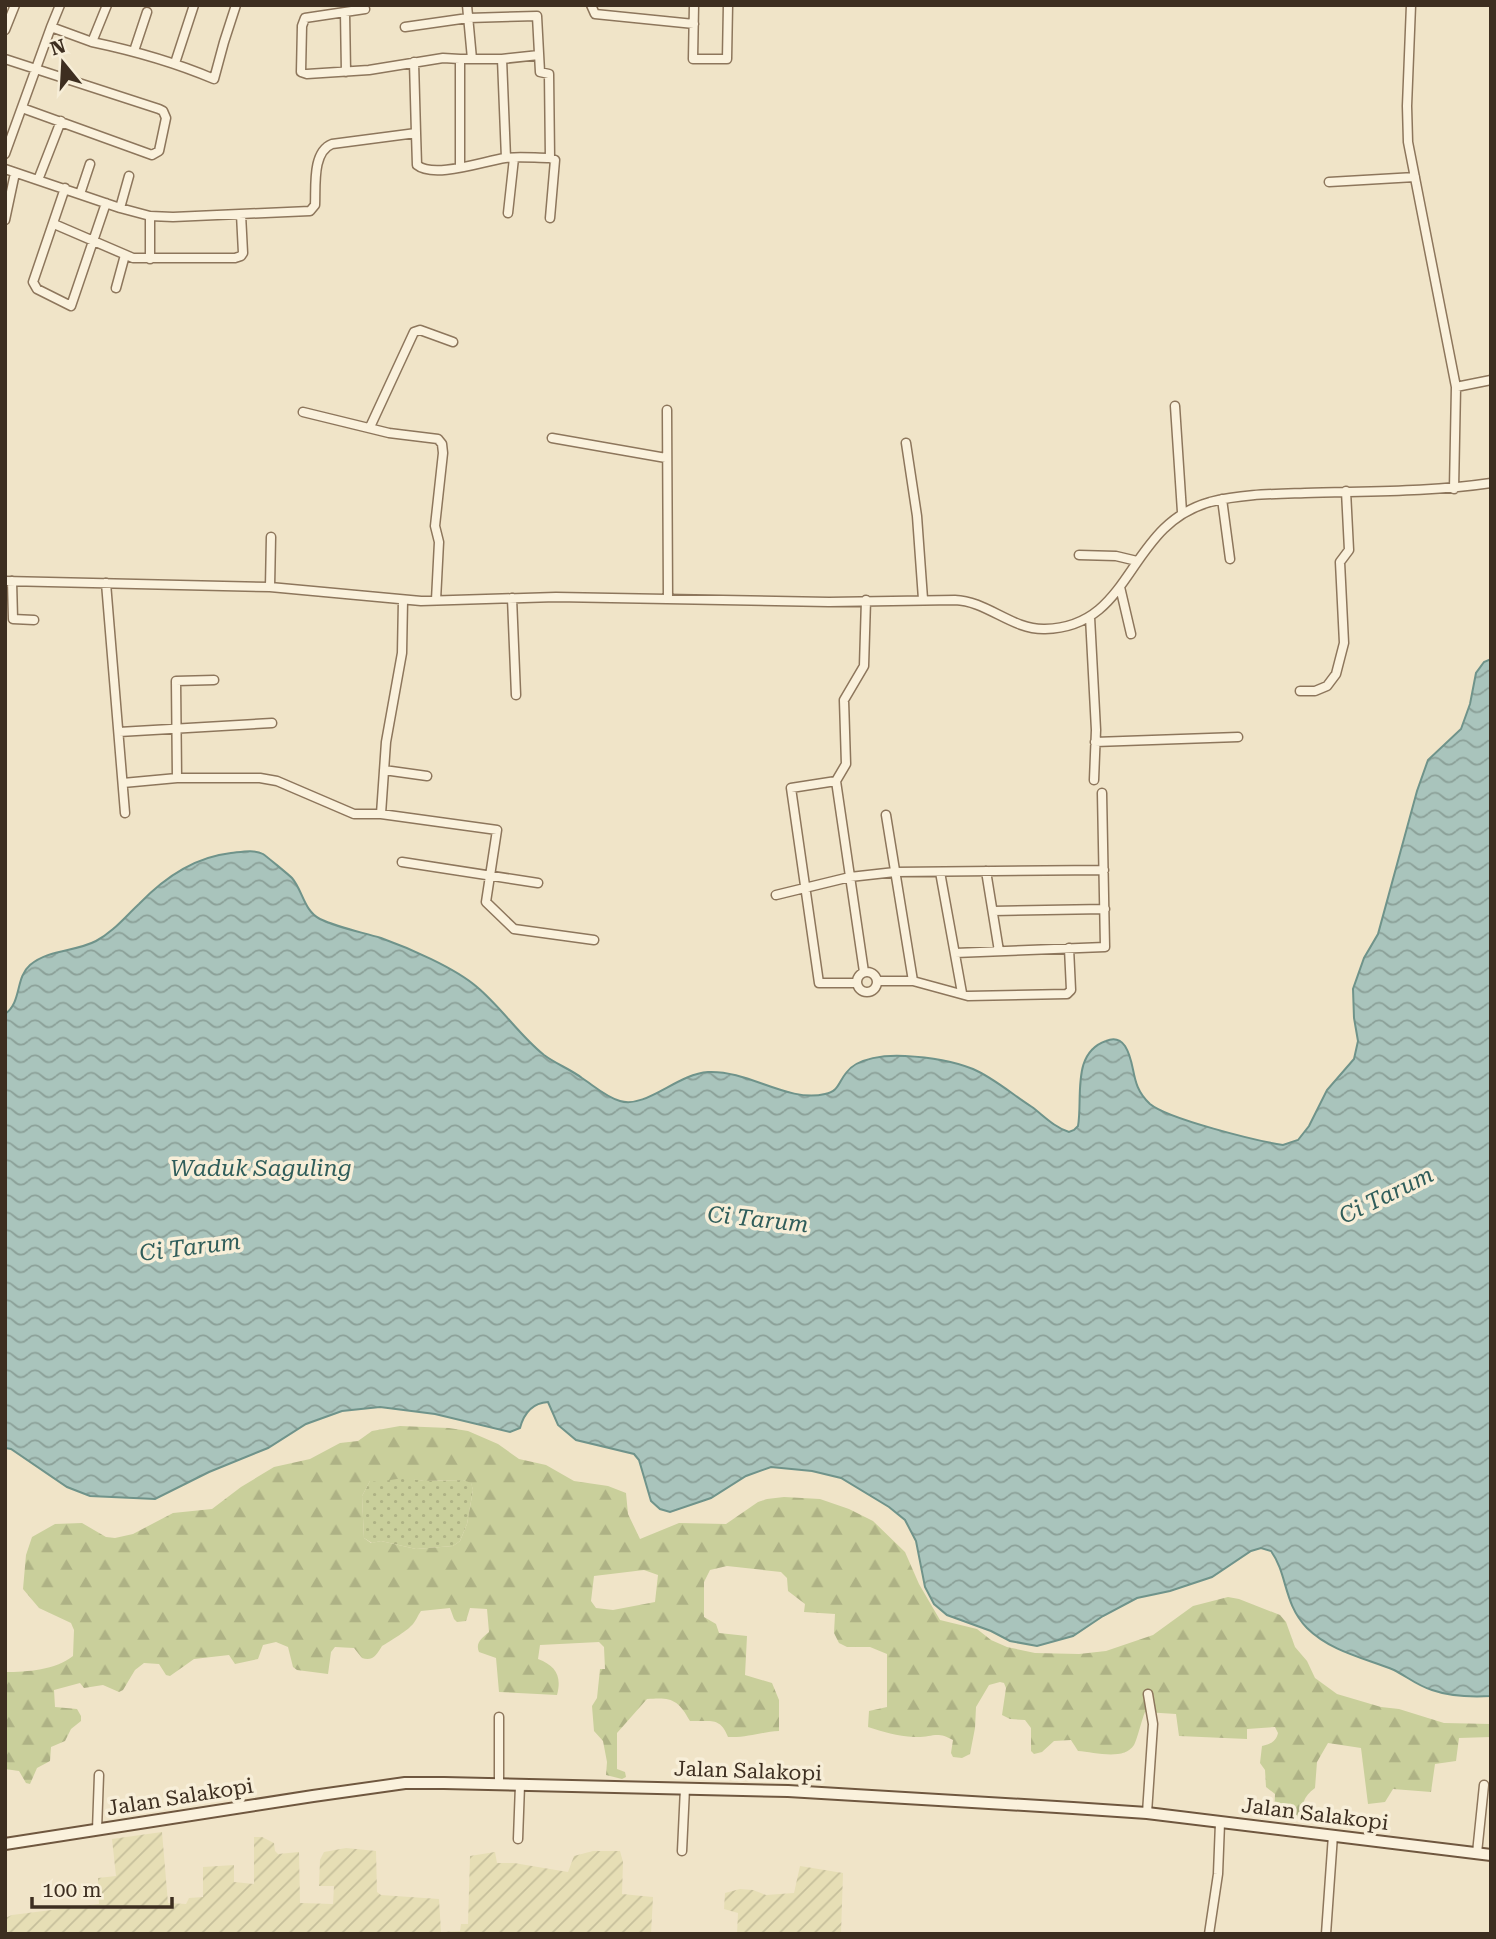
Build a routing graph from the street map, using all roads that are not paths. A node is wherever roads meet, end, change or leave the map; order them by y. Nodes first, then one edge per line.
1 (15, 5) edge
2 (60, 5) edge
3 (107, 5) edge
4 (194, 5) edge
5 (236, 5) edge
6 (467, 5) edge
7 (505, 5) edge
8 (591, 5) edge
9 (694, 5) edge
10 (728, 5) edge
11 (1411, 5) edge
12 (365, 9) dead end
13 (146, 12) dead end
14 (345, 12) junction
15 (505, 17) junction
16 (468, 18) junction
17 (694, 24) junction
18 (51, 27) junction
19 (405, 27) dead end
20 (5, 30) edge
21 (92, 42) junction
22 (134, 51) junction
23 (538, 55) junction
24 (5, 59) edge
25 (460, 59) junction
26 (472, 59) junction
27 (502, 59) junction
28 (414, 62) junction
29 (176, 63) junction
30 (36, 70) junction
31 (346, 72) junction
32 (22, 108) junction
33 (61, 121) junction
34 (416, 133) junction
35 (5, 154) edge
36 (510, 158) junction
37 (550, 158) junction
38 (90, 164) dead end
39 (460, 167) junction
40 (5, 169) edge
41 (15, 173) junction
42 (129, 176) dead end
43 (1415, 177) junction
44 (38, 180) junction
45 (1329, 182) dead end
46 (65, 188) junction
47 (80, 194) junction
48 (106, 203) junction
49 (120, 208) junction
50 (508, 213) dead end
51 (241, 214) junction
52 (150, 216) junction
53 (550, 218) dead end
54 (5, 220) edge
55 (54, 224) junction
56 (92, 242) junction
57 (125, 256) junction
58 (150, 259) junction
59 (116, 288) dead end
60 (453, 342) dead end
61 (1491, 380) edge
62 (1456, 387) junction
63 (1175, 406) dead end
64 (667, 410) dead end
65 (303, 412) dead end
66 (370, 428) junction
67 (552, 438) dead end
68 (905, 443) dead end
69 (666, 458) junction
70 (1491, 484) edge
71 (1454, 489) junction
72 (1346, 491) junction
73 (1222, 499) junction
74 (1182, 512) junction
75 (271, 537) dead end
76 (1079, 555) dead end
77 (1230, 559) dead end
78 (1137, 561) junction
79 (9, 581) edge
80 (106, 583) junction
81 (270, 587) junction
82 (1120, 587) junction
83 (512, 598) junction
84 (668, 599) junction
85 (923, 599) junction
86 (403, 600) junction
87 (436, 600) junction
88 (866, 600) junction
89 (1090, 617) junction
90 (34, 621) dead end
91 (1131, 635) dead end
92 (214, 680) dead end
93 (1300, 691) dead end
94 (516, 695) dead end
95 (272, 723) dead end
96 (177, 729) junction
97 (119, 732) junction
98 (1238, 737) dead end
99 (1095, 742) junction
100 (384, 770) junction
101 (427, 776) dead end
102 (177, 778) junction
103 (1094, 780) dead end
104 (836, 781) junction
105 (123, 783) junction
106 (1102, 793) dead end
107 (125, 813) dead end
108 (381, 814) junction
109 (886, 815) dead end
110 (402, 862) dead end
111 (1104, 870) junction
112 (986, 871) junction
113 (895, 872) junction
114 (940, 872) junction
115 (490, 876) junction
116 (850, 877) junction
117 (538, 883) dead end
118 (806, 888) junction
119 (776, 895) dead end
120 (1105, 909) junction
121 (993, 911) junction
122 (594, 940) dead end
123 (1069, 948) junction
124 (999, 951) junction
125 (955, 953) junction
126 (863, 972) junction
127 (877, 981) junction
128 (912, 981) junction
129 (856, 984) junction
130 (962, 993) junction
131 (1148, 1695) dead end
132 (499, 1717) dead end
133 (99, 1775) dead end
134 (499, 1785) junction
135 (1484, 1785) dead end
136 (520, 1786) junction
137 (685, 1788) junction
138 (1147, 1813) junction
139 (1220, 1823) junction
140 (97, 1830) junction
141 (1333, 1835) junction
142 (518, 1839) dead end
143 (5, 1844) edge
144 (682, 1851) dead end
145 (1477, 1853) junction
146 (1491, 1855) edge
147 (1209, 1934) edge
148 (1326, 1934) edge

1 - 20 street
2 - 18 street
3 - 21 street
4 - 29 street
5 - 29 street
6 - 16 street
7 - 15 street
8 - 17 street
9 - 17 street
10 - 17 street
11 - 43 street
12 - 14 street
13 - 22 street
14 - 31 street
14 - 31 street
15 - 16 street
15 - 23 street
16 - 19 street
16 - 26 street
18 - 21 street
18 - 30 street
21 - 22 street
22 - 29 street
23 - 27 street
23 - 37 street
24 - 30 street
25 - 26 street
25 - 28 street
25 - 39 street
26 - 27 street
27 - 36 street
28 - 31 street
28 - 34 street
30 - 32 street
30 - 33 street
32 - 33 street
32 - 35 street
33 - 44 street
34 - 39 street
34 - 51 street
36 - 37 street
36 - 39 street
36 - 50 street
37 - 53 street
38 - 47 street
40 - 41 street
41 - 44 street
41 - 54 street
42 - 49 street
43 - 45 street
43 - 62 street
44 - 46 street
46 - 47 street
46 - 55 street
47 - 48 street
48 - 49 street
48 - 56 street
49 - 52 street
51 - 52 street
51 - 58 street
52 - 58 street
55 - 56 street
55 - 56 street
56 - 57 street
57 - 58 street
57 - 59 street
60 - 66 street
61 - 62 street
62 - 71 street
63 - 74 street
64 - 69 street
65 - 66 street
66 - 87 street
67 - 69 street
68 - 85 street
69 - 84 street
70 - 71 street
71 - 72 street
72 - 73 street
72 - 93 street
73 - 74 street
73 - 77 street
74 - 78 street
75 - 81 street
76 - 78 street
78 - 82 street
79 - 80 street
79 - 90 street
80 - 81 street
80 - 97 street
81 - 86 street
82 - 89 street
82 - 91 street
83 - 84 street
83 - 87 street
83 - 94 street
84 - 88 street
85 - 88 street
85 - 89 street
86 - 87 street
86 - 100 street
88 - 104 street
89 - 99 street
92 - 96 street
95 - 96 street
96 - 97 street
96 - 102 street
97 - 105 street
98 - 99 street
99 - 103 street
100 - 101 street
100 - 108 street
102 - 105 street
102 - 108 street
104 - 116 street
104 - 118 street
105 - 107 street
106 - 111 street
108 - 115 street
109 - 113 street
110 - 115 street
111 - 112 street
111 - 120 street
112 - 114 street
112 - 121 street
113 - 114 street
113 - 116 street
113 - 128 street
114 - 125 street
115 - 117 street
115 - 122 street
116 - 118 street
116 - 126 street
118 - 119 street
118 - 129 street
120 - 121 street
120 - 123 street
121 - 124 street
123 - 124 street
123 - 130 street
124 - 125 street
125 - 130 street
126 - 127 street
126 - 129 street
127 - 128 street
127 - 129 street
128 - 130 street
131 - 138 street
132 - 134 street
133 - 140 street
134 - 136 street, Jalan Salakopi
134 - 140 street, Jalan Salakopi
135 - 145 street
136 - 137 street, Jalan Salakopi
136 - 142 street
137 - 138 street, Jalan Salakopi
137 - 144 street
138 - 139 street, Jalan Salakopi
139 - 141 street, Jalan Salakopi
139 - 147 street
140 - 143 street, Jalan Salakopi
141 - 145 street, Jalan Salakopi
141 - 148 street
145 - 146 street, Jalan Salakopi

